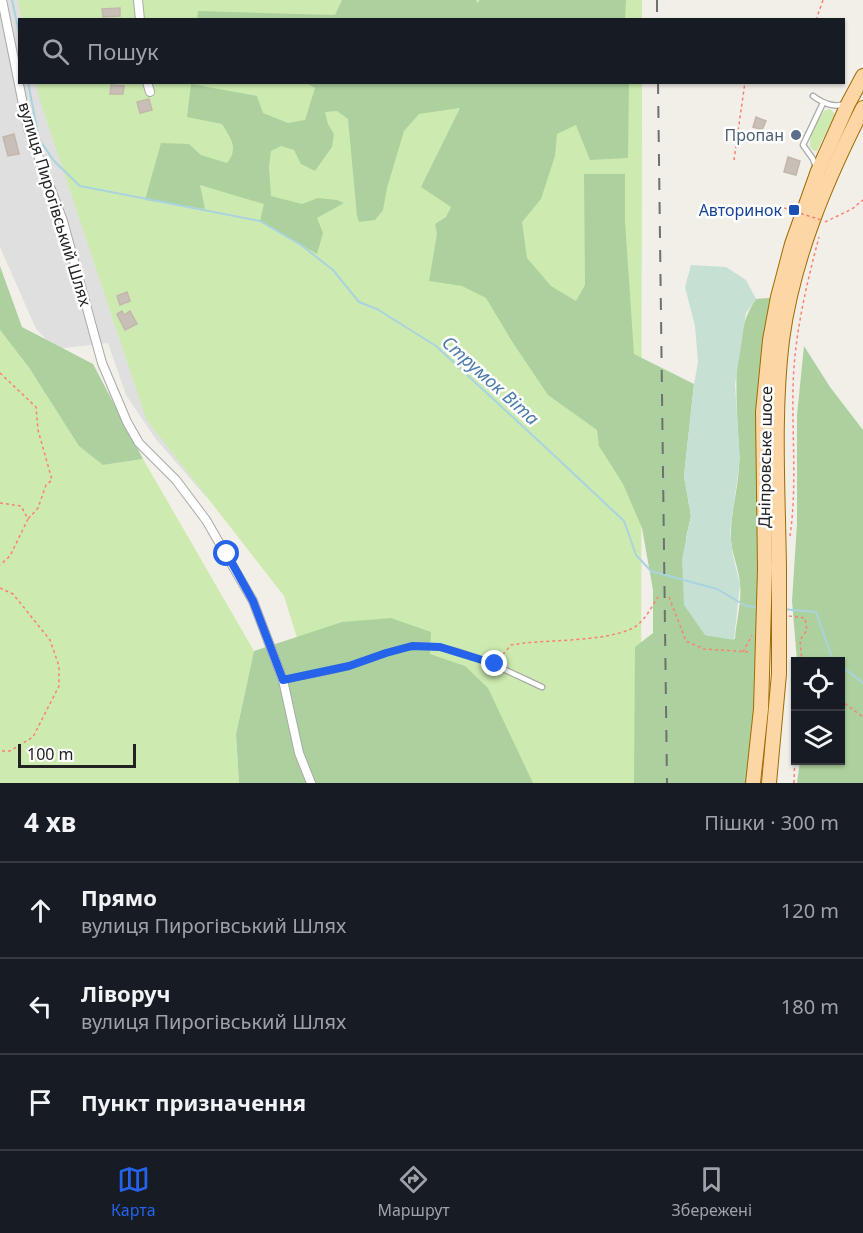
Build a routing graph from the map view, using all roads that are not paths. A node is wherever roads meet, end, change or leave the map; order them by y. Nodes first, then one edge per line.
1 (2, 0) edge
2 (138, 0) edge
3 (140, 18) edge
4 (861, 78) edge
5 (18, 79) edge
6 (19, 84) edge
7 (148, 84) edge
8 (150, 92) dead end
9 (813, 96) dead end
10 (822, 103) junction
11 (848, 104) junction
12 (863, 108) edge
13 (818, 171) junction
14 (772, 568) junction
15 (283, 680) junction
16 (542, 687) dead end
17 (311, 783) edge
18 (753, 783) edge
19 (769, 783) edge

1 - 5 street, вулиця Пирогівський Шлях
2 - 3 street
4 - 11 main road, Дніпровське шосе
6 - 15 street, вулиця Пирогівський Шлях
7 - 8 street
9 - 10 lane
10 - 11 lane
10 - 13 lane
11 - 13 main road, Дніпровське шосе
12 - 14 main road, Дніпровське шосе
13 - 14 main road, Дніпровське шосе
14 - 18 main road, Дніпровське шосе, bridge
14 - 19 main road, Дніпровське шосе, bridge
15 - 16 lane
15 - 17 street, вулиця Пирогівський Шлях

